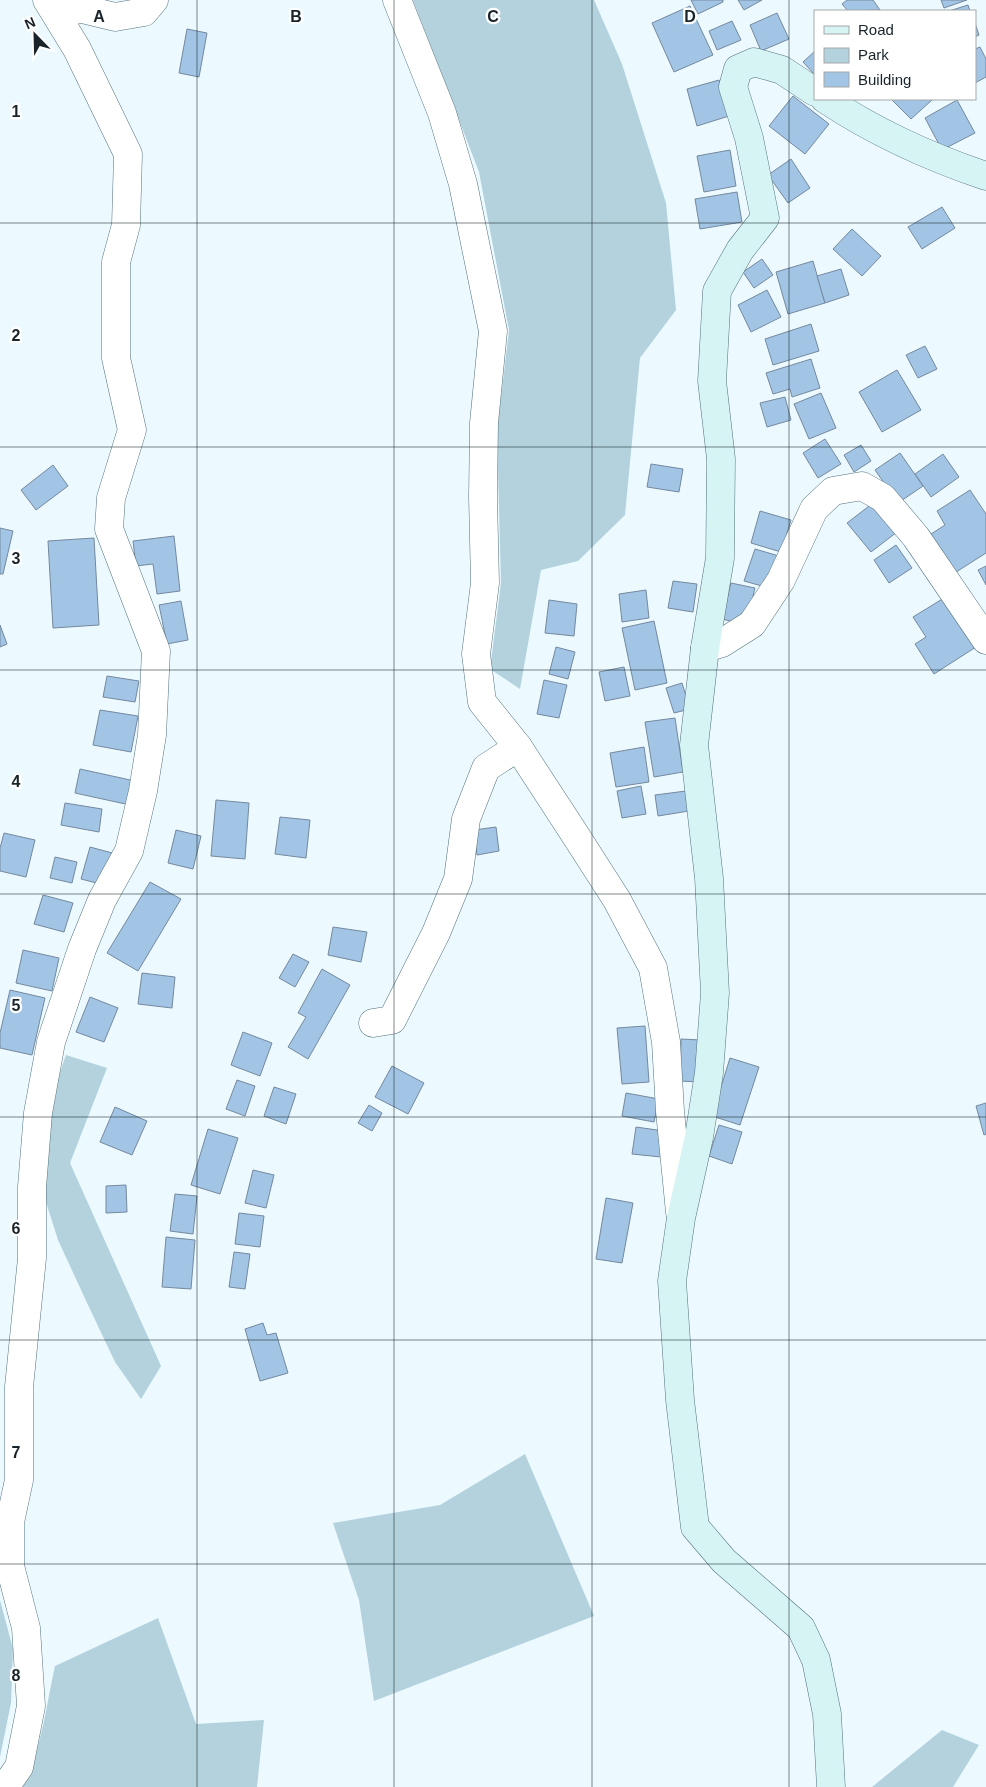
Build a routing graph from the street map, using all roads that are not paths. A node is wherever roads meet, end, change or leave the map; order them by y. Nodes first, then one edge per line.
1 (154, 0) edge
2 (396, 0) edge
3 (52, 6) edge
4 (814, 91) edge
5 (826, 100) edge
6 (986, 176) edge
7 (986, 640) edge
8 (705, 648) junction
9 (518, 747) junction
10 (373, 1023) dead end
11 (681, 1218) junction
12 (5, 1787) edge
13 (831, 1787) edge

1 - 3 street
2 - 9 street
3 - 12 street
4 - 8 main road
5 - 6 main road
7 - 8 street
8 - 11 main road
9 - 10 street
9 - 11 street
11 - 13 main road

